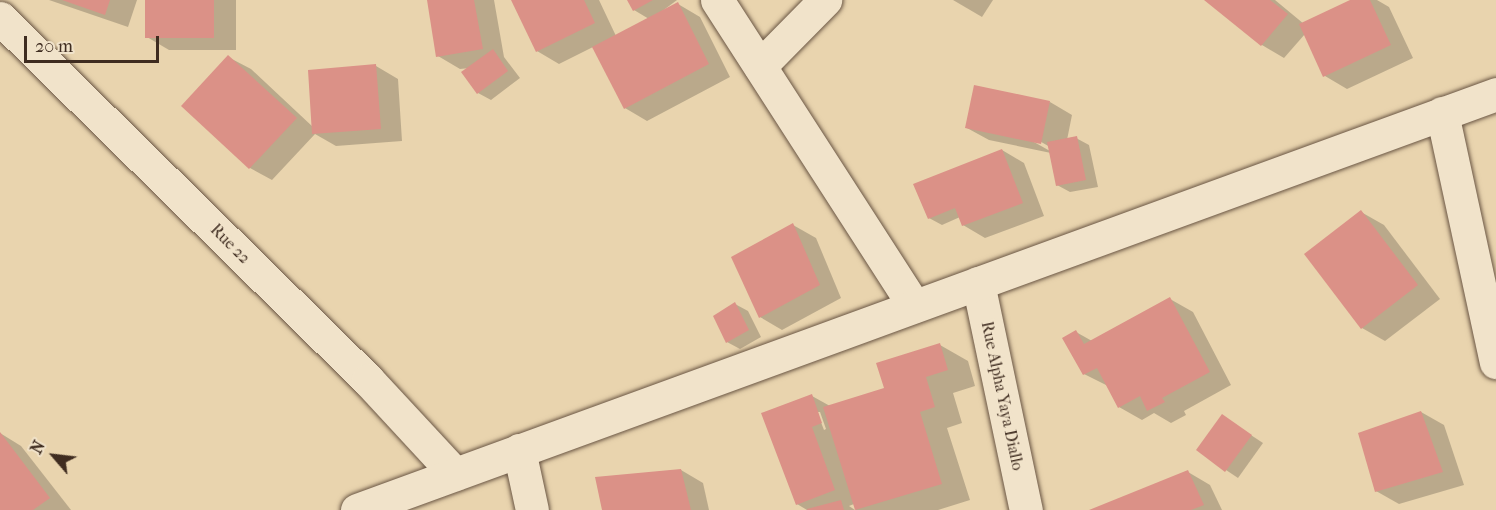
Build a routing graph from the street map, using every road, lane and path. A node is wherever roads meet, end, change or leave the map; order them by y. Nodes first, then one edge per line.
1 (717, 0) edge
2 (825, 0) edge
3 (0, 18) edge
4 (760, 66) junction
5 (1496, 94) edge
6 (1442, 113) junction
7 (978, 283) junction
8 (914, 306) junction
9 (1496, 362) edge
10 (519, 450) junction
11 (455, 474) junction
12 (357, 510) edge
13 (532, 510) edge
14 (1026, 510) edge

1 - 4 street
2 - 4 street
3 - 11 street, Rue 22
4 - 8 street
5 - 6 street
6 - 7 street
6 - 9 street
7 - 8 street
7 - 14 street, Rue Alpha Yaya Diallo
8 - 10 street
10 - 11 street
10 - 13 street
11 - 12 street

